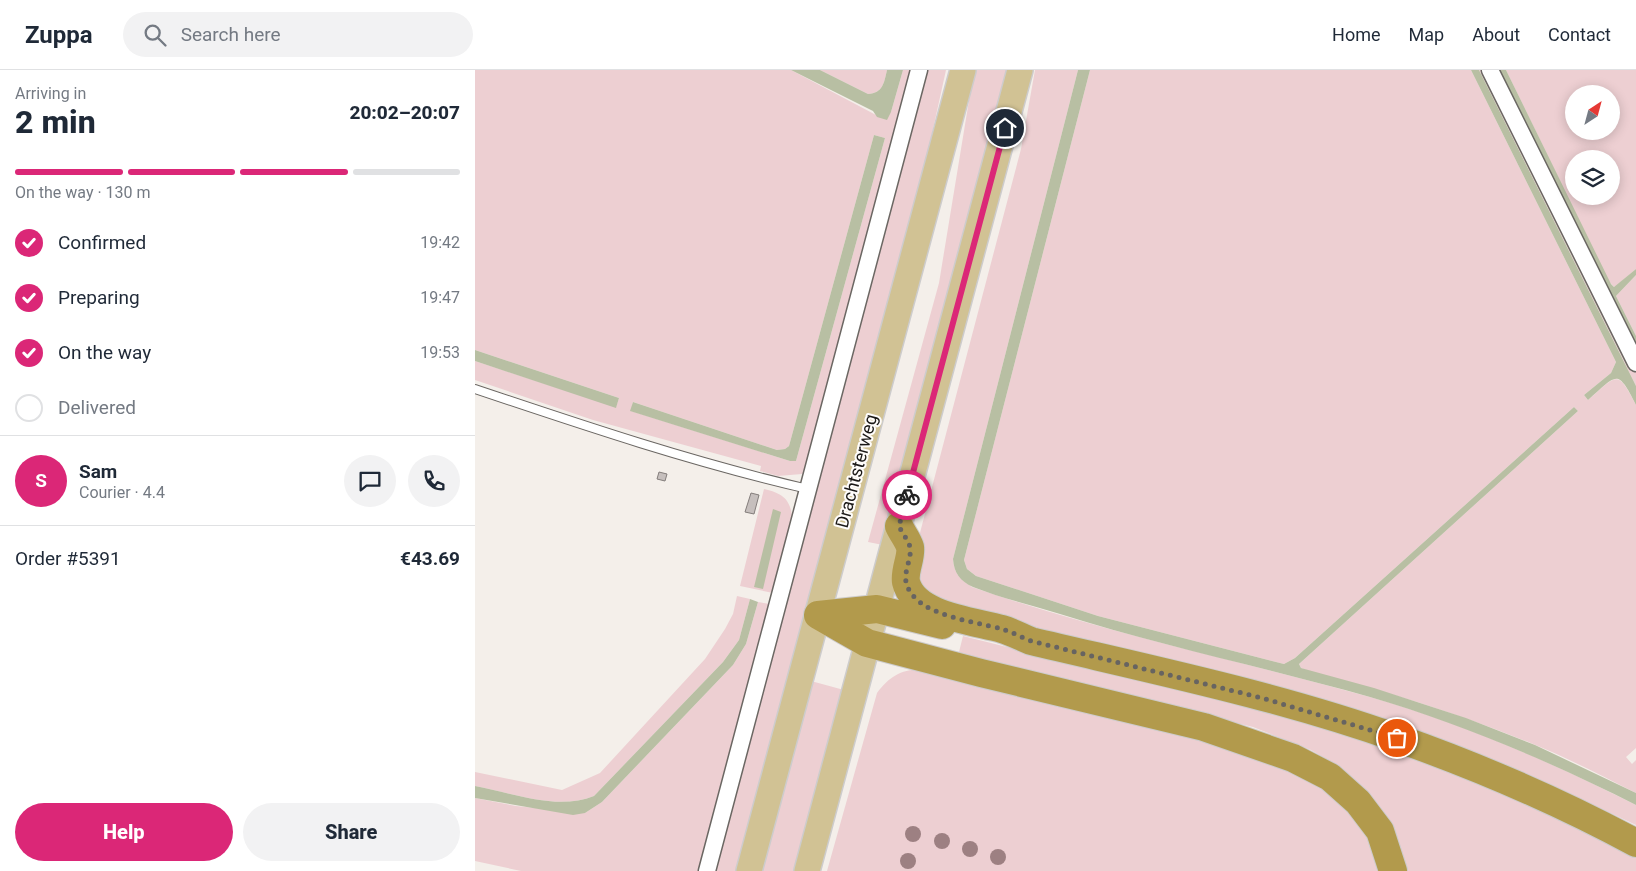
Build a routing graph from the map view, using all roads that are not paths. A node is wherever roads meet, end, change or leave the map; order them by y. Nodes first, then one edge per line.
1 (919, 70) edge
2 (963, 70) edge
3 (1020, 70) edge
4 (1490, 70) edge
5 (1636, 363) edge
6 (475, 389) edge
7 (808, 489) junction
8 (899, 526) junction
9 (877, 609) junction
10 (818, 615) junction
11 (1031, 641) junction
12 (867, 644) junction
13 (1636, 843) edge
14 (707, 871) edge
15 (749, 871) edge
16 (807, 871) edge
17 (1393, 871) edge

1 - 7 street
2 - 10 main road, Drachtsterweg
3 - 8 main road
4 - 5 street
6 - 7 lane
7 - 14 street
8 - 9 main road
8 - 11 highway
9 - 10 highway
9 - 11 highway
9 - 12 main road
10 - 12 highway
10 - 15 main road, Drachtsterweg
11 - 13 highway
12 - 16 main road
12 - 17 highway

